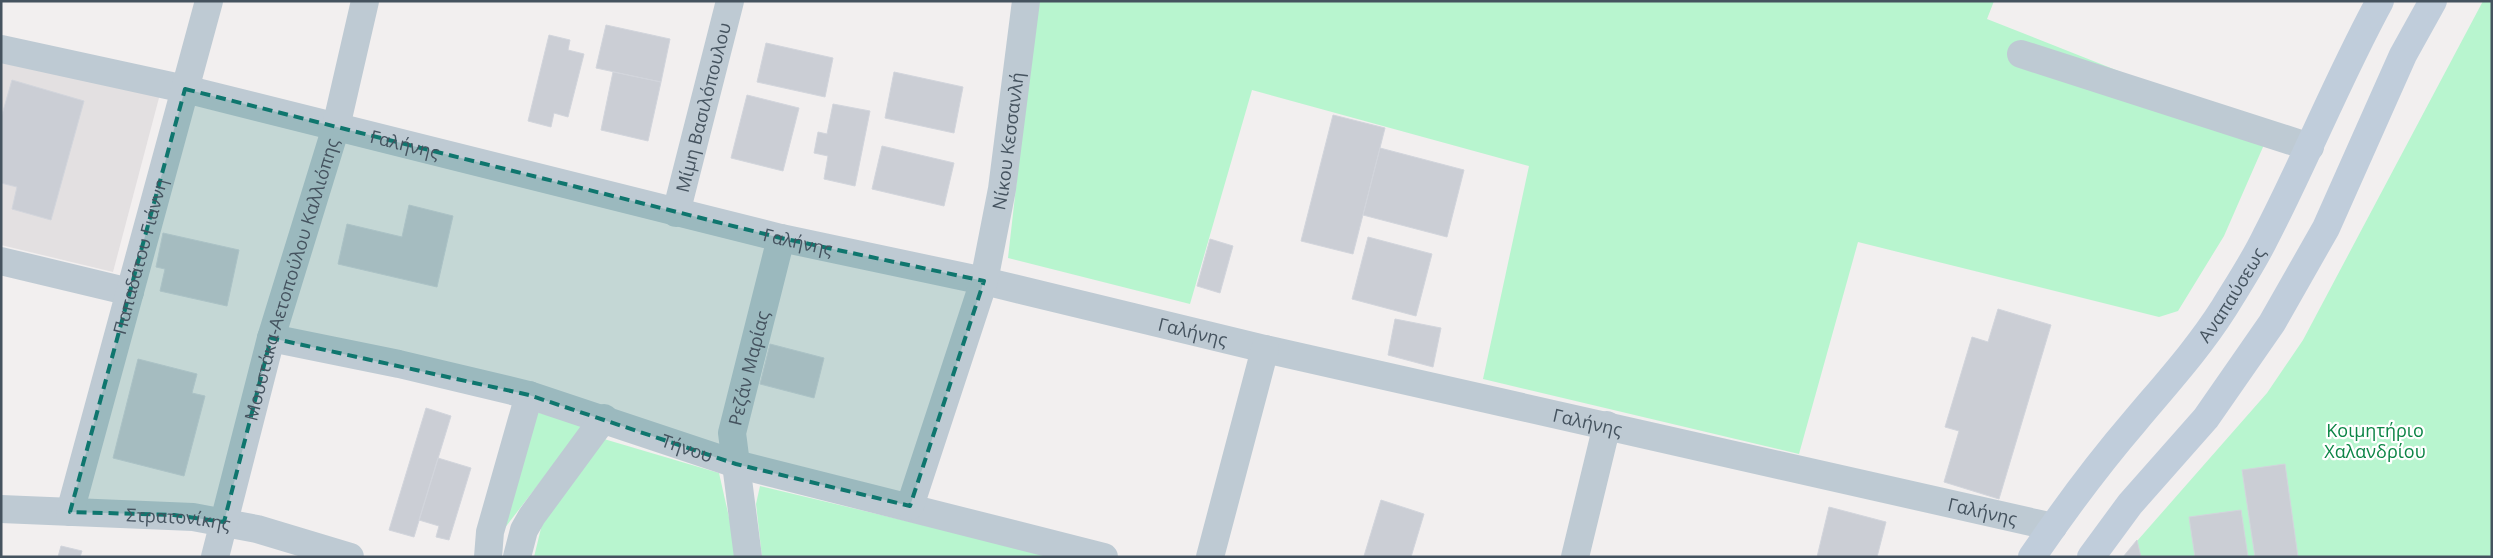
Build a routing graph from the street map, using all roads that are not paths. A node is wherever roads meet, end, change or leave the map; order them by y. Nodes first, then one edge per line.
1 (209, 1) edge
2 (365, 1) edge
3 (730, 1) edge
4 (1026, 1) edge
5 (2380, 1) edge
6 (2433, 1) edge
7 (1, 49) edge
8 (2021, 54) dead end
9 (185, 89) junction
10 (336, 127) junction
11 (2310, 147) junction
12 (676, 213) junction
13 (781, 238) junction
14 (1, 261) edge
15 (984, 281) junction
16 (130, 292) junction
17 (272, 338) junction
18 (1265, 349) junction
19 (529, 395) junction
20 (604, 418) junction
21 (1607, 425) junction
22 (736, 464) junction
23 (910, 506) junction
24 (1, 510) edge
25 (70, 512) junction
26 (224, 522) junction
27 (2052, 527) junction
28 (215, 557) edge
29 (350, 557) edge
30 (488, 557) edge
31 (517, 557) edge
32 (748, 557) edge
33 (1104, 557) edge
34 (1210, 557) edge
35 (1574, 557) edge
36 (2032, 557) edge
37 (2091, 557) edge

1 - 9 street, Παπαδάτου Γιάννη
2 - 10 street, Μουστάκα-Αετοπούλου Καλλιόπης
3 - 12 street, Μίμη Βασιλόπουλου
4 - 15 street, Νίκου Κεσσανλή
5 - 11 main road, Αναπαύσεως
6 - 37 main road
7 - 9 street, Γαλήνης
8 - 11 street
9 - 10 street, Γαλήνης
9 - 16 street, Παπαδάτου Γιάννη
10 - 12 street, Γαλήνης
10 - 17 street, Μουστάκα-Αετοπούλου Καλλιόπης
11 - 27 main road, Αναπαύσεως
12 - 13 street, Γαλήνης
13 - 15 street, Γαλήνης
13 - 22 street, Ρεζάν Μαρίας
14 - 16 street
15 - 18 street, Γαλήνης
15 - 23 street, Νίκου Κεσσανλή
16 - 25 street, Παπαδάτου Γιάννη
17 - 19 street, Τήνου
17 - 26 street, Μουστάκα-Αετοπούλου Καλλιόπης
18 - 21 street, Γαλήνης
18 - 34 street
19 - 20 street, Τήνου
19 - 30 street
20 - 22 street, Τήνου
20 - 31 street
21 - 27 street, Γαλήνης
21 - 35 street
22 - 23 street, Τήνου
22 - 32 street, Ρεζάν Μαρίας
23 - 33 street, Τήνου
24 - 25 street, Στρατονίκης
25 - 26 street, Στρατονίκης
26 - 28 street, Μουστάκα-Αετοπούλου Καλλιόπης
26 - 29 street, Στρατονίκης
27 - 36 main road, Αναπαύσεως

